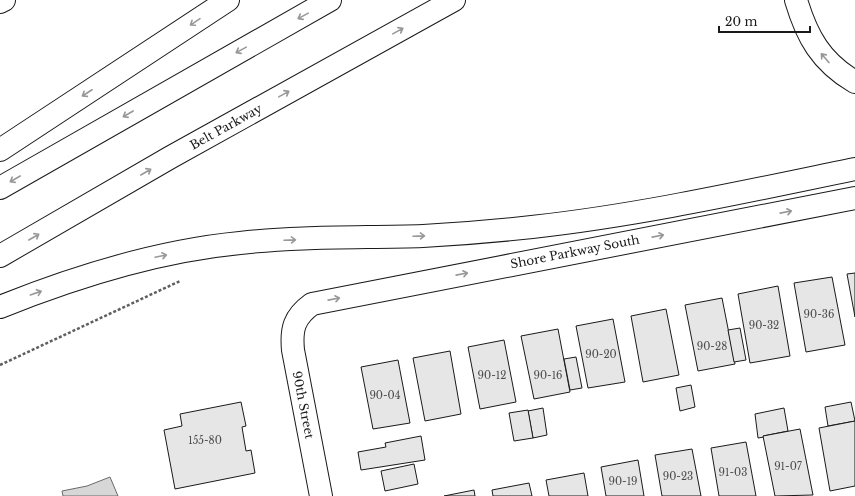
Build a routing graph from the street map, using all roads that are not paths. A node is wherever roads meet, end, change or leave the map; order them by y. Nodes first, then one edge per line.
1 (4, 0) edge
2 (228, 0) edge
3 (330, 0) edge
4 (454, 0) edge
5 (796, 0) edge
6 (0, 2) edge
7 (855, 82) edge
8 (0, 150) edge
9 (855, 169) edge
10 (0, 188) edge
11 (855, 198) edge
12 (0, 256) edge
13 (0, 307) edge
14 (300, 314) joint
15 (321, 496) edge

1 - 6 main road
2 -> 8 main road
3 -> 10 main road
12 -> 4 main road, Belt Parkway
7 -> 5 main road
13 -> 9 main road
14 -> 11 main road, Shore Parkway South
14 - 15 main road, 90th Street

